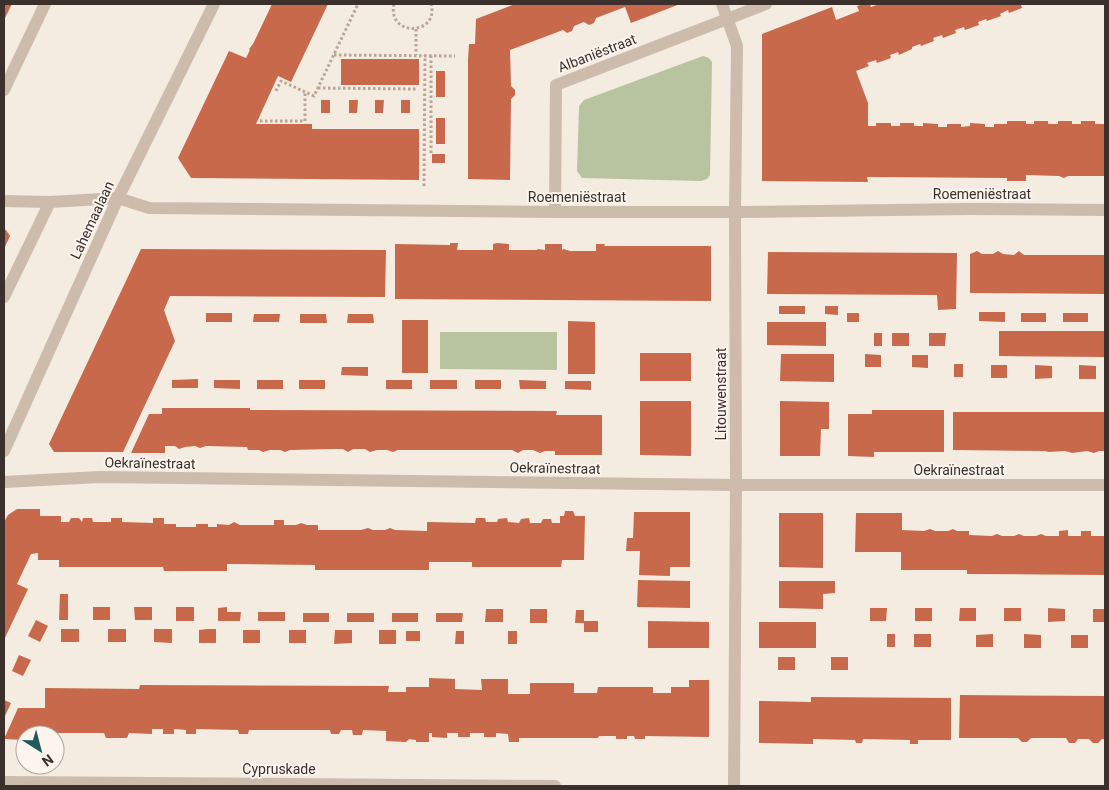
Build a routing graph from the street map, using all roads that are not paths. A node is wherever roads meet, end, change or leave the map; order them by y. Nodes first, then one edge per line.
1 (45, 4) edge
2 (214, 4) edge
3 (722, 4) edge
4 (766, 4) edge
5 (727, 18) junction
6 (4, 90) edge
7 (118, 198) junction
8 (4, 201) edge
9 (50, 202) junction
10 (1105, 210) edge
11 (555, 212) junction
12 (735, 212) junction
13 (4, 297) edge
14 (4, 451) edge
15 (4, 482) edge
16 (736, 485) junction
17 (1105, 485) edge
18 (4, 782) edge
19 (554, 786) edge
20 (734, 786) edge

1 - 6 street
2 - 7 street, Lahemaalaan
3 - 5 street, Litouwenstraat
4 - 5 street, Albaniëstraat
5 - 11 street, Albaniëstraat
5 - 12 street, Litouwenstraat
7 - 9 street, Roemeniëstraat
7 - 11 street, Roemeniëstraat
7 - 14 street, Lahemaalaan
8 - 9 street
9 - 13 street
10 - 12 street, Roemeniëstraat
11 - 12 street, Roemeniëstraat
12 - 16 street, Litouwenstraat
15 - 16 street, Oekraïnestraat
16 - 17 street, Oekraïnestraat
16 - 20 street, Litouwenstraat
18 - 19 street, Cypruskade

